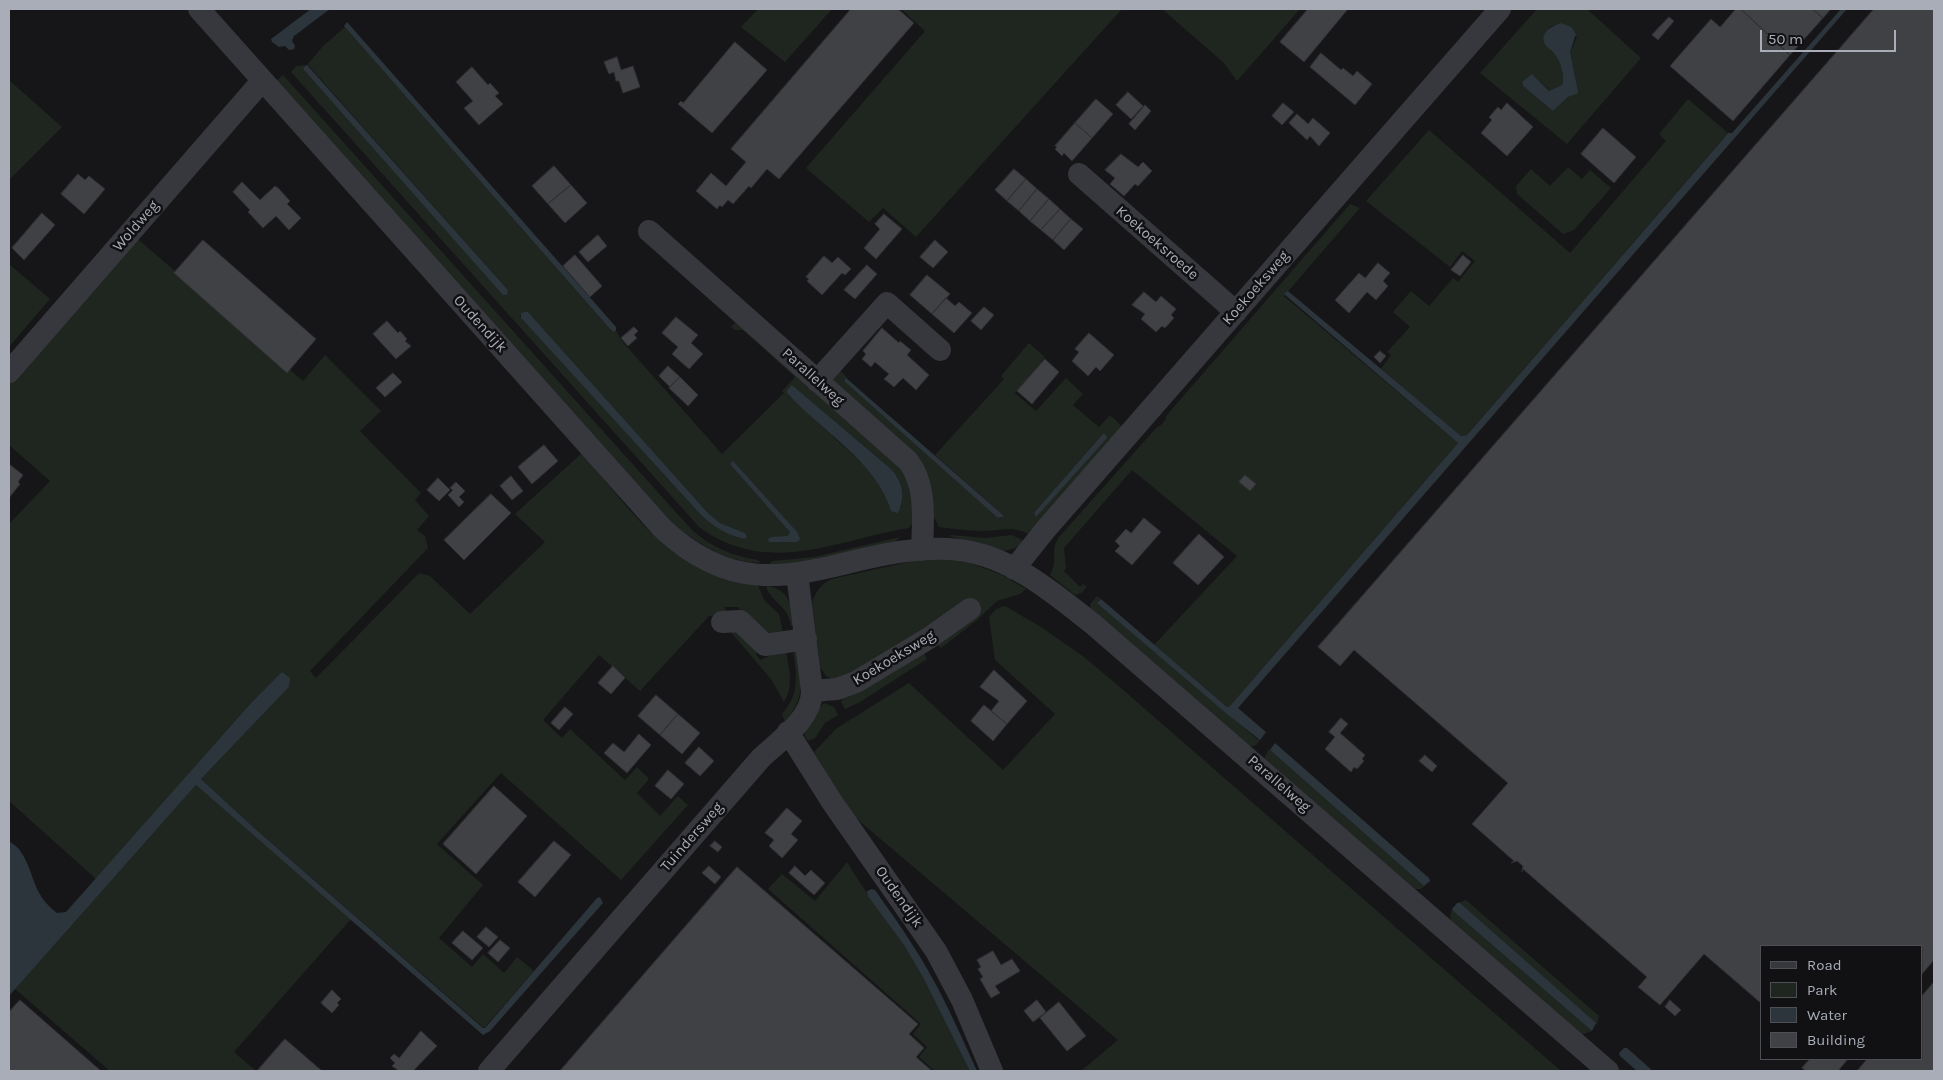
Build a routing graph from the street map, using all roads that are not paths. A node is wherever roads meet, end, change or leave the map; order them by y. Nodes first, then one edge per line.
1 (199, 9) edge
2 (1500, 9) edge
3 (262, 81) junction
4 (1079, 174) dead end
5 (649, 231) dead end
6 (1236, 312) junction
7 (940, 350) dead end
8 (9, 372) edge
9 (817, 381) junction
10 (922, 550) junction
11 (1014, 569) junction
12 (797, 574) junction
13 (970, 609) dead end
14 (722, 622) dead end
15 (806, 639) junction
16 (812, 691) junction
17 (788, 732) junction
18 (489, 1071) edge
19 (992, 1071) edge
20 (1608, 1071) edge

1 - 3 street, Oudendijk
2 - 6 street, Koekoeksweg
3 - 8 street, Woldweg
3 - 12 street, Oudendijk
4 - 6 street, Koekoeksroede
5 - 9 street, Parallelweg
6 - 11 street, Koekoeksweg
7 - 9 street
9 - 10 street, Parallelweg
10 - 11 street, Parallelweg
10 - 12 street, Parallelweg
11 - 20 street, Parallelweg
12 - 15 street, Tuindersweg
13 - 16 street, Koekoeksweg
14 - 15 street
15 - 16 street, Tuindersweg
16 - 17 street, Tuindersweg
17 - 18 street, Tuindersweg
17 - 19 street, Oudendijk

